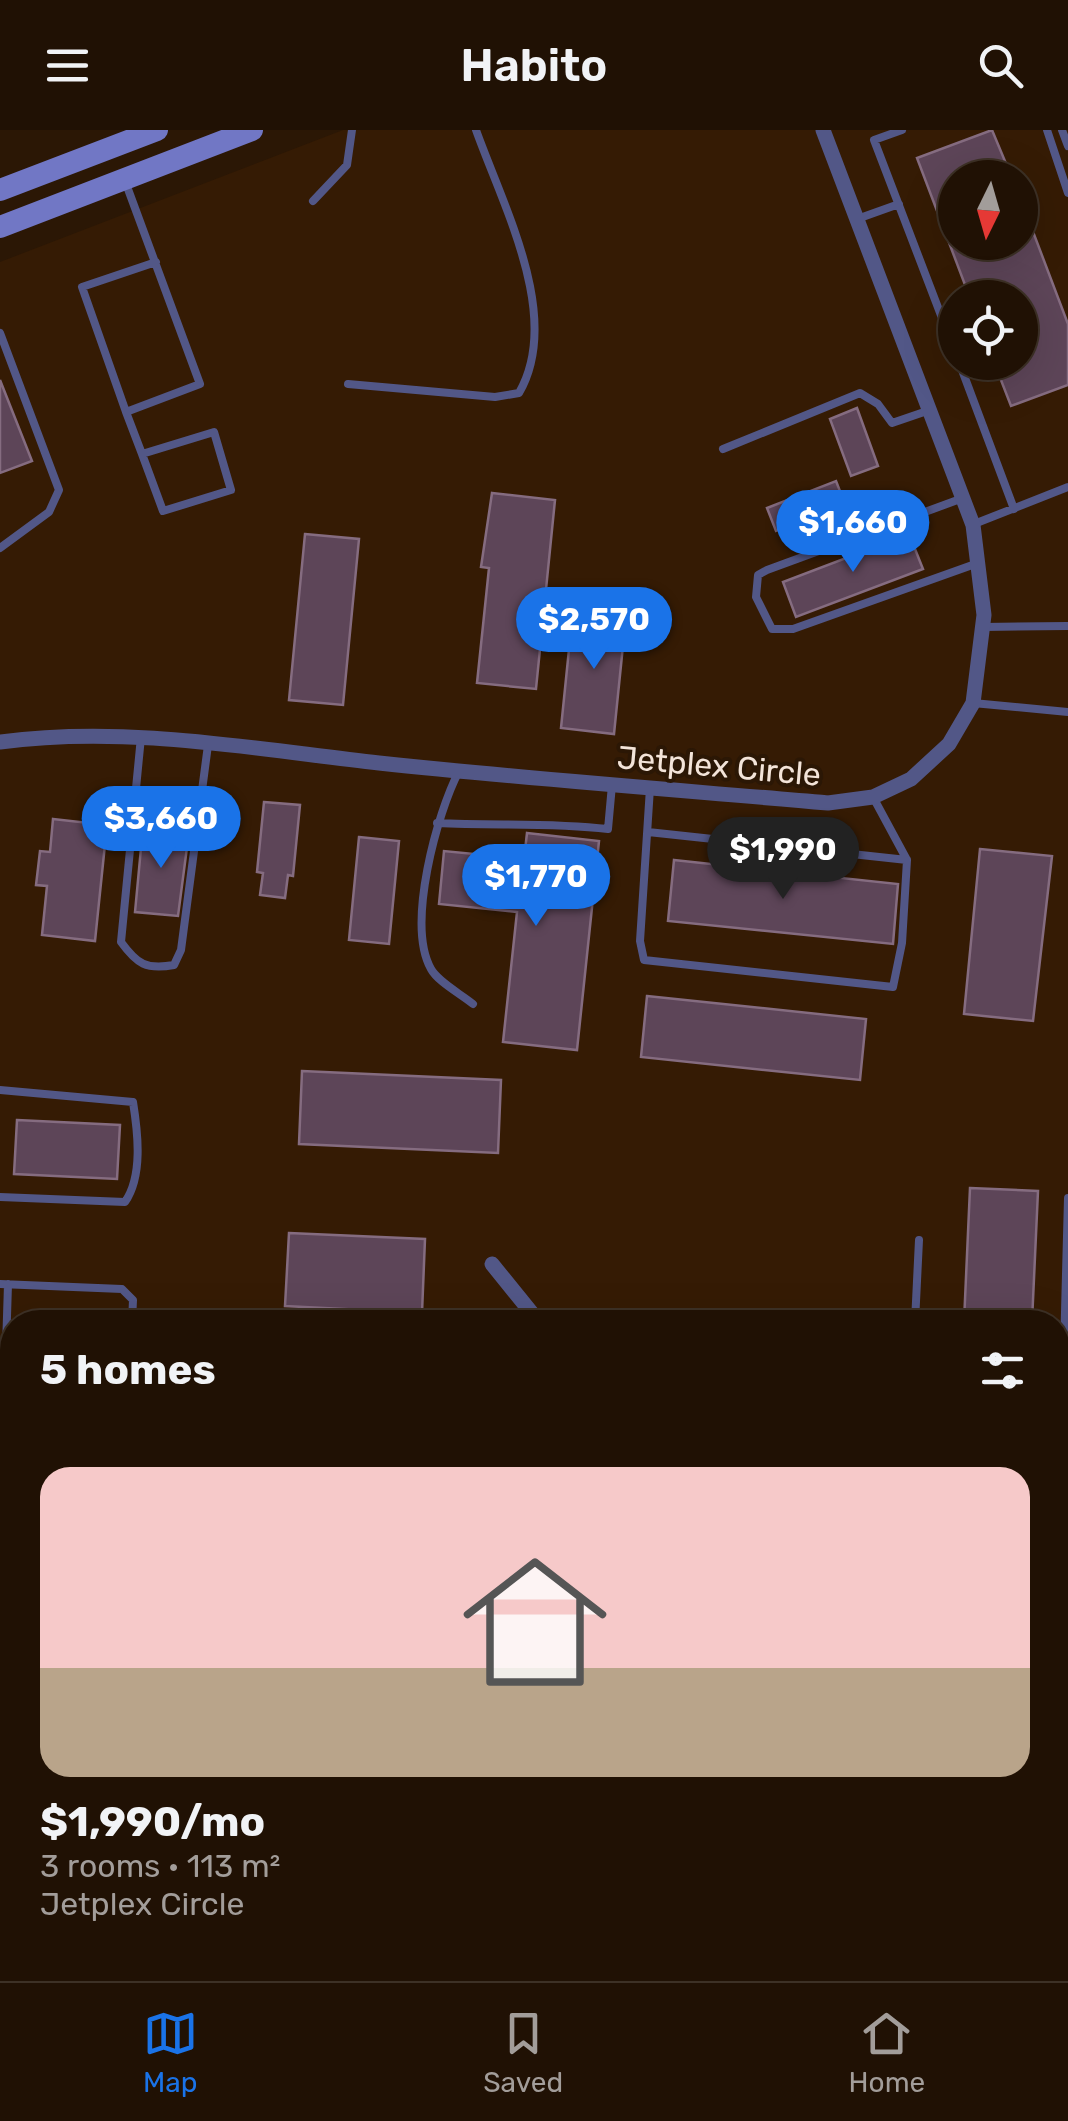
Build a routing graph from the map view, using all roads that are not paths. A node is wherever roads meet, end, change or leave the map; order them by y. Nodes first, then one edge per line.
1 (157, 130) edge
2 (252, 130) edge
3 (352, 130) edge
4 (476, 130) edge
5 (823, 130) edge
6 (902, 130) edge
7 (1048, 130) edge
8 (1062, 130) edge
9 (1068, 146) edge
10 (124, 178) junction
11 (5, 188) edge
12 (1068, 193) edge
13 (313, 202) dead end
14 (899, 204) junction
15 (24, 217) junction
16 (857, 219) junction
17 (0, 226) edge
18 (156, 262) junction
19 (938, 307) edge
20 (0, 333) edge
21 (966, 380) edge
22 (348, 384) dead end
23 (930, 410) junction
24 (126, 412) junction
25 (724, 449) dead end
26 (142, 454) junction
27 (1068, 487) edge
28 (963, 498) junction
29 (1014, 509) junction
30 (973, 524) junction
31 (0, 548) edge
32 (978, 563) junction
33 (1068, 626) edge
34 (983, 627) junction
35 (973, 703) junction
36 (1068, 712) edge
37 (141, 737) junction
38 (0, 742) edge
39 (208, 745) junction
40 (459, 772) junction
41 (612, 784) junction
42 (650, 788) junction
43 (874, 796) junction
44 (437, 823) junction
45 (648, 832) junction
46 (907, 860) junction
47 (473, 1004) dead end
48 (0, 1090) edge
49 (0, 1196) edge
50 (1068, 1198) edge
51 (920, 1240) dead end
52 (492, 1264) dead end
53 (4, 1284) edge
54 (5, 1310) edge
55 (133, 1310) edge
56 (529, 1310) edge
57 (916, 1310) edge
58 (1065, 1310) edge

1 - 11 main road
2 - 10 main road
3 - 13 lane
4 - 22 lane
5 - 16 street, Jetplex Circle
6 - 14 lane
7 - 12 lane
8 - 9 lane
10 - 15 main road
10 - 18 lane
11 - 15 main road
14 - 16 lane
14 - 19 lane
15 - 17 main road
16 - 23 street, Jetplex Circle
18 - 24 lane
18 - 24 lane
20 - 31 lane
21 - 29 lane
23 - 25 lane
23 - 28 street, Jetplex Circle
24 - 26 lane
26 - 26 lane
27 - 29 lane
28 - 30 street, Jetplex Circle
28 - 32 lane
29 - 30 lane
30 - 32 street, Jetplex Circle
32 - 34 street, Jetplex Circle
33 - 34 lane
34 - 35 street, Jetplex Circle
35 - 36 lane
35 - 43 street, Jetplex Circle
37 - 38 street, Jetplex Circle
37 - 39 street, Jetplex Circle
37 - 39 lane
39 - 40 street, Jetplex Circle
40 - 41 street, Jetplex Circle
40 - 44 lane
41 - 42 street, Jetplex Circle
41 - 44 lane
42 - 43 street, Jetplex Circle
42 - 45 lane
43 - 46 lane
44 - 47 lane
45 - 46 lane
45 - 46 lane
48 - 49 lane
50 - 58 lane
51 - 57 lane
52 - 56 street
53 - 54 lane
53 - 55 lane

